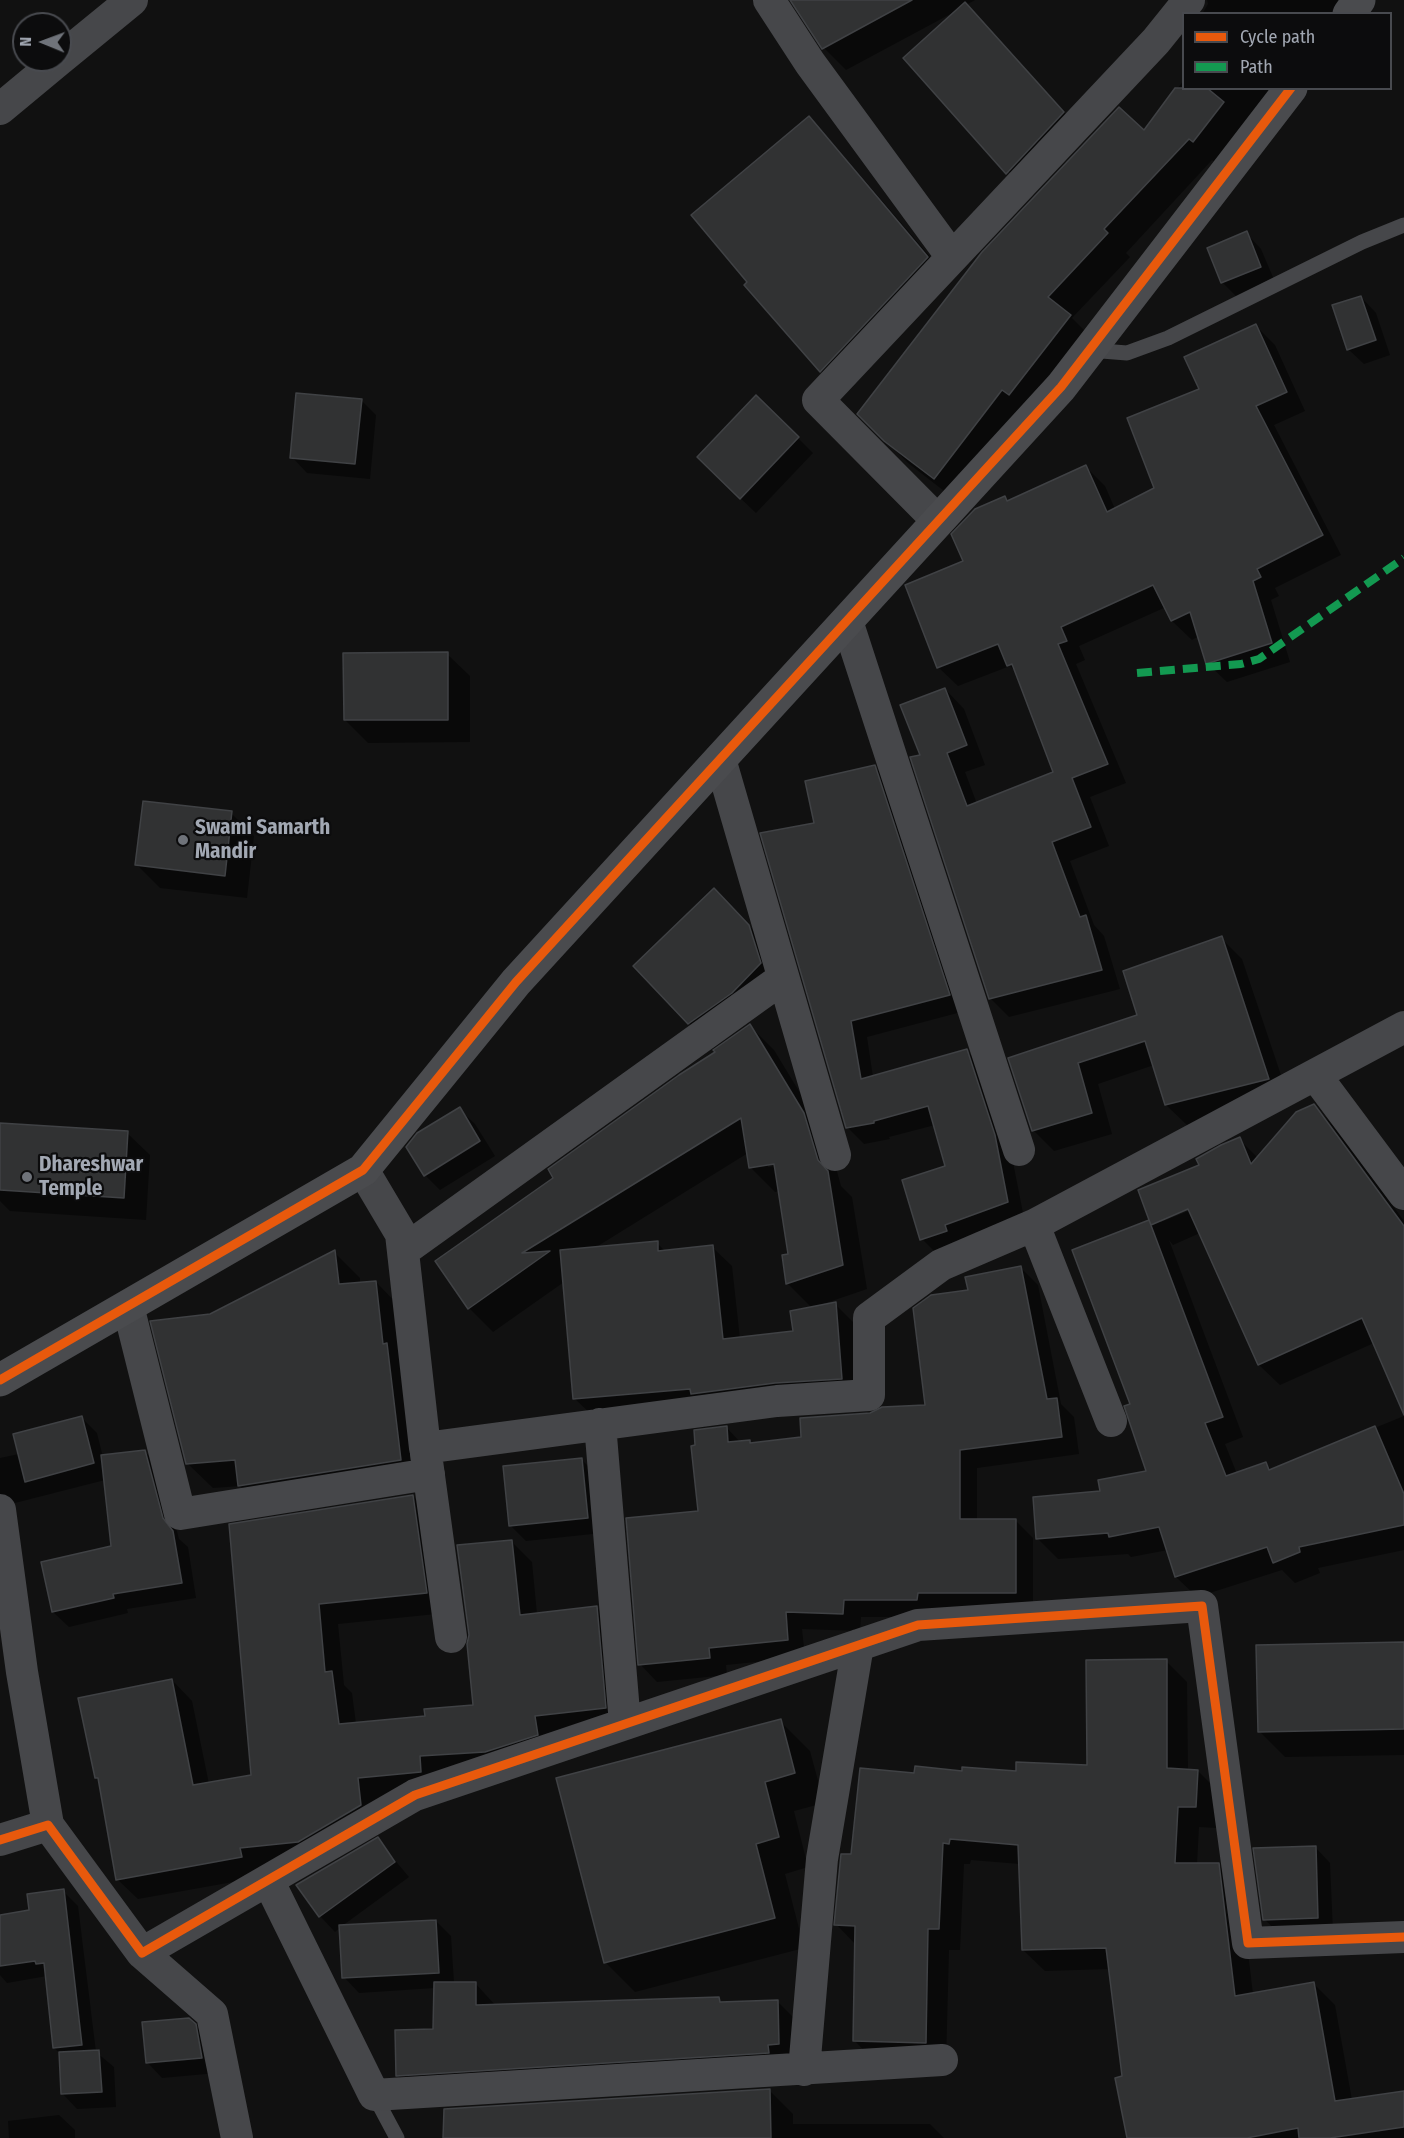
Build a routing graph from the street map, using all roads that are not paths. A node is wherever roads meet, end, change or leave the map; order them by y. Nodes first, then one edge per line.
1 (132, 0) edge
2 (770, 0) edge
3 (1189, 0) edge
4 (72, 48) edge
5 (44, 72) edge
6 (1289, 90) edge
7 (0, 109) edge
8 (1404, 225) edge
9 (952, 257) junction
10 (1089, 350) junction
11 (938, 521) junction
12 (847, 621) junction
13 (720, 759) junction
14 (783, 978) junction
15 (1404, 1027) edge
16 (1316, 1076) junction
17 (1019, 1150) dead end
18 (835, 1155) dead end
19 (363, 1170) junction
20 (1404, 1194) edge
21 (1034, 1225) junction
22 (403, 1251) junction
23 (128, 1306) junction
24 (0, 1380) edge
25 (1111, 1421) dead end
26 (600, 1424) junction
27 (427, 1461) junction
28 (0, 1510) edge
29 (451, 1637) dead end
30 (858, 1645) junction
31 (625, 1724) junction
32 (48, 1825) junction
33 (0, 1839) edge
34 (268, 1880) junction
35 (1404, 1936) edge
36 (142, 1953) junction
37 (942, 2060) dead end
38 (804, 2070) junction
39 (374, 2095) junction
40 (237, 2138) edge
41 (397, 2138) edge

1 - 4 street
2 - 9 street
3 - 9 street
5 - 7 street
6 - 10 street
8 - 10 lane
9 - 11 street
10 - 11 street
11 - 12 street
12 - 13 street
12 - 17 street
13 - 14 street
13 - 19 street
14 - 18 street
14 - 22 street
15 - 16 street
16 - 20 street
16 - 21 street
19 - 22 street
19 - 23 street
21 - 25 street
21 - 26 street
22 - 27 street
23 - 24 street
23 - 27 street
26 - 27 street
26 - 31 street
27 - 29 street
28 - 32 street
30 - 31 street
30 - 35 street
30 - 38 street
31 - 34 street
32 - 33 street
32 - 36 street
34 - 36 street
34 - 39 street
36 - 40 street
37 - 38 street
38 - 39 street
39 - 41 lane

